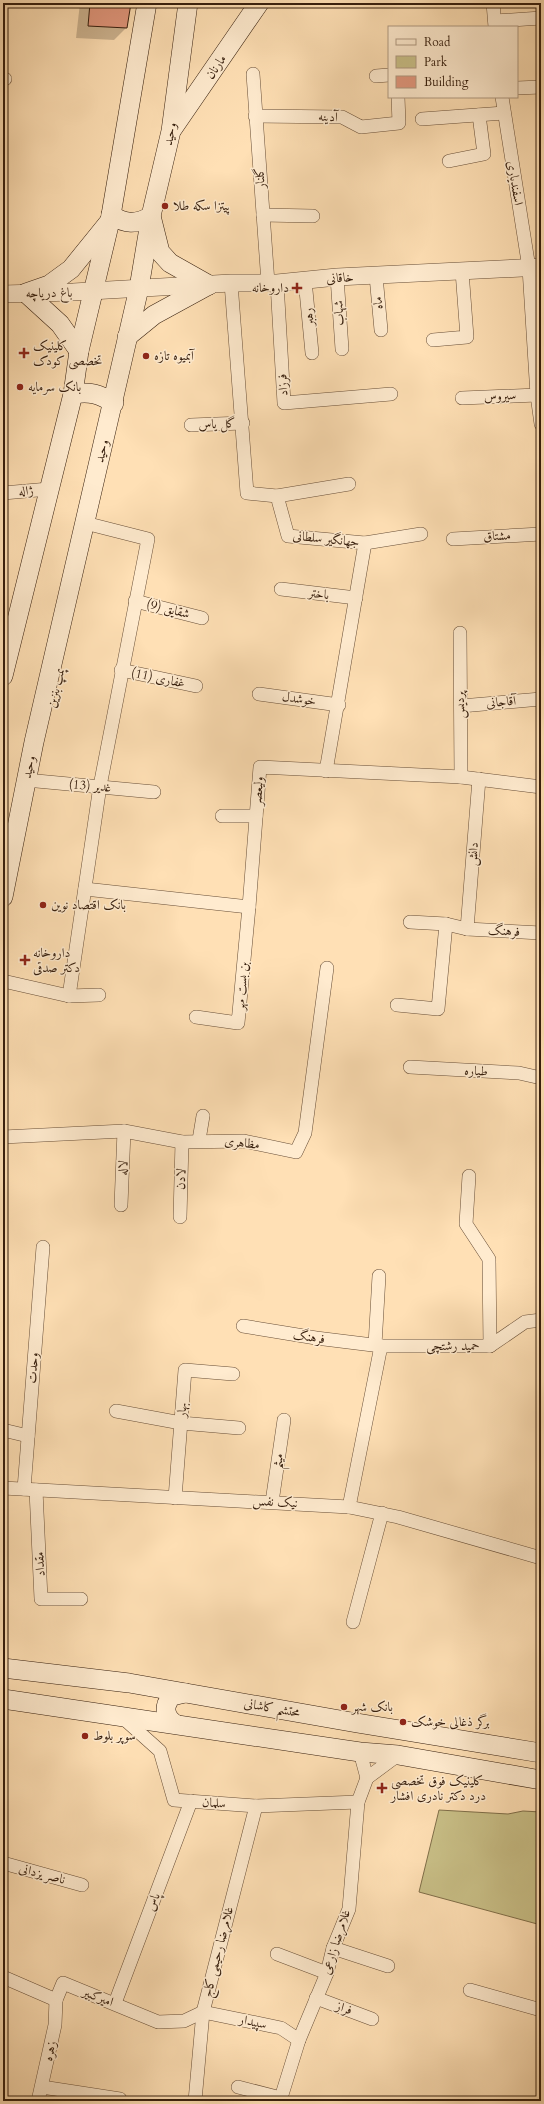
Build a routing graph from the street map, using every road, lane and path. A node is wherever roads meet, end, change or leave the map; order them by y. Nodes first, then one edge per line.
1 (147, 3) edge
2 (188, 3) edge
3 (259, 3) edge
4 (493, 3) edge
5 (541, 18) edge
6 (495, 24) edge
7 (253, 74) dead end
8 (541, 87) edge
9 (518, 88) edge
10 (398, 98) edge
11 (502, 98) edge
12 (504, 113) junction
13 (479, 115) junction
14 (255, 116) junction
15 (422, 119) dead end
16 (171, 131) junction
17 (449, 161) dead end
18 (263, 215) junction
19 (151, 216) junction
20 (313, 216) dead end
21 (110, 218) junction
22 (535, 268) edge
23 (462, 271) junction
24 (376, 276) junction
25 (337, 277) junction
26 (305, 280) junction
27 (231, 283) junction
28 (272, 283) junction
29 (209, 285) junction
30 (139, 288) junction
31 (94, 290) junction
32 (26, 293) junction
33 (3, 294) edge
34 (381, 330) dead end
35 (127, 337) junction
36 (433, 340) dead end
37 (342, 348) dead end
38 (79, 351) junction
39 (312, 353) dead end
40 (72, 394) junction
41 (391, 394) dead end
42 (462, 398) dead end
43 (539, 400) edge
44 (114, 404) junction
45 (242, 423) junction
46 (541, 424) edge
47 (191, 425) dead end
48 (349, 484) dead end
49 (50, 489) junction
50 (3, 493) edge
51 (277, 496) junction
52 (85, 523) junction
53 (421, 534) dead end
54 (541, 534) edge
55 (453, 539) dead end
56 (365, 543) junction
57 (281, 589) dead end
58 (356, 598) junction
59 (135, 601) junction
60 (202, 618) dead end
61 (460, 633) dead end
62 (121, 670) junction
63 (3, 676) edge
64 (196, 686) dead end
65 (259, 694) dead end
66 (541, 699) edge
67 (339, 705) junction
68 (460, 706) junction
69 (326, 771) junction
70 (461, 777) junction
71 (479, 779) junction
72 (26, 780) junction
73 (100, 786) junction
74 (541, 787) edge
75 (154, 792) dead end
76 (222, 816) dead end
77 (256, 816) junction
78 (85, 889) junction
79 (3, 897) edge
80 (250, 907) junction
81 (410, 922) dead end
82 (446, 924) junction
83 (467, 929) junction
84 (541, 933) edge
85 (327, 968) dead end
86 (3, 981) edge
87 (99, 995) dead end
88 (69, 996) junction
89 (398, 1005) dead end
90 (196, 1017) dead end
91 (410, 1067) dead end
92 (541, 1078) edge
93 (203, 1116) dead end
94 (124, 1131) junction
95 (3, 1137) edge
96 (199, 1140) junction
97 (182, 1142) junction
98 (469, 1176) dead end
99 (121, 1205) dead end
100 (180, 1217) dead end
101 (42, 1248) dead end
102 (379, 1276) dead end
103 (541, 1320) edge
104 (244, 1326) dead end
105 (378, 1346) junction
106 (490, 1346) junction
107 (233, 1374) dead end
108 (116, 1411) dead end
109 (284, 1420) dead end
110 (181, 1423) junction
111 (239, 1428) dead end
112 (3, 1430) edge
113 (28, 1436) junction
114 (3, 1488) edge
115 (30, 1489) junction
116 (175, 1498) junction
117 (272, 1502) junction
118 (349, 1507) junction
119 (382, 1513) junction
120 (541, 1558) edge
121 (81, 1599) dead end
122 (353, 1622) dead end
123 (3, 1668) edge
124 (184, 1693) junction
125 (3, 1699) edge
126 (121, 1716) junction
127 (175, 1724) junction
128 (360, 1752) junction
129 (541, 1753) edge
130 (398, 1755) junction
131 (366, 1778) junction
132 (541, 1780) edge
133 (191, 1801) junction
134 (358, 1802) junction
135 (256, 1806) junction
136 (3, 1863) edge
137 (82, 1885) dead end
138 (333, 1948) junction
139 (277, 1954) dead end
140 (388, 1966) dead end
141 (327, 1973) junction
142 (3, 1977) edge
143 (470, 1990) dead end
144 (316, 1998) junction
145 (56, 2000) junction
146 (115, 2003) junction
147 (541, 2010) edge
148 (203, 2012) junction
149 (372, 2019) dead end
150 (299, 2040) junction
151 (42, 2087) junction
152 (238, 2087) dead end
153 (120, 2098) dead end
154 (281, 2100) edge
155 (38, 2101) edge
156 (195, 2101) edge

1 - 21 main road
2 - 16 main road, وحید
3 - 16 main road, مارنان
4 - 6 street
5 - 6 street
7 - 14 street, گلنار
8 - 9 street
10 - 14 street, آدینه
11 - 12 street, اسفندیاری
12 - 13 street
12 - 22 street, اسفندیاری
13 - 15 street
13 - 17 street
14 - 18 street, گلنار
16 - 19 main road, وحید
18 - 20 street
18 - 28 street, گلنار
19 - 21 main road
19 - 29 main road
19 - 30 main road, وحید
21 - 31 main road
21 - 32 main road
22 - 23 street, خاقانی
22 - 43 street, اسفندیاری
23 - 24 street, خاقانی
23 - 36 street
24 - 25 street, خاقانی
24 - 34 street, ماه
25 - 26 street, خاقانی
25 - 37 street, شهاب
26 - 28 street, خاقانی
26 - 39 street, رهبر
27 - 28 street, خاقانی
27 - 29 street, خاقانی
27 - 45 street
28 - 41 street, فرزاد
29 - 30 street, خاقانی
29 - 35 main road
30 - 31 street, باغ دریاچه
30 - 35 main road, وحید
31 - 32 street, باغ دریاچه
31 - 38 main road
32 - 33 street, باغ دریاچه
32 - 38 main road
35 - 44 main road, وحید
38 - 40 main road
40 - 44 main road
40 - 49 main road
42 - 43 street, سیروس
43 - 46 street, اسفندیاری
44 - 52 main road, وحید
45 - 47 street, گل یاس
45 - 51 street
48 - 51 street
49 - 50 street, ژاله
49 - 63 main road
51 - 56 street, جهانگیر سلطانی
52 - 59 street
52 - 72 main road, وحید
53 - 56 street
54 - 55 street, مشتاق
56 - 58 street, جهانگیر سلطانی
57 - 58 street, باختر
58 - 67 street, جهانگیر سلطانی
59 - 60 street, شقایق (9)
59 - 62 street
61 - 68 street, پردیس
62 - 64 street, غفاری (11)
62 - 73 street
65 - 67 street, خوشدل
66 - 68 street, آقاجانی
67 - 69 street, جهانگیر سلطانی
68 - 70 street, پردیس
69 - 70 street, ولیعصر
69 - 77 street, ولیعصر
70 - 71 street, ولیعصر
71 - 74 street, ولیعصر
71 - 83 street, دانش
72 - 73 street, غدیر (13)
72 - 79 main road, وحید
73 - 75 street, غدیر (13)
73 - 78 street
76 - 77 street
77 - 80 street, ولیعصر
78 - 80 street
78 - 88 street
80 - 90 street, بن بست مهر
81 - 82 street, فرهنگ
82 - 83 street, فرهنگ
82 - 89 street
83 - 84 street, فرهنگ
85 - 96 street, مظاهری
86 - 88 street
87 - 88 street
91 - 92 street, طیاره
93 - 96 street
94 - 95 street, مظاهری
94 - 97 street, مظاهری
94 - 99 street, لاله
96 - 97 street, مظاهری
97 - 100 street, لادن
98 - 106 street
101 - 113 street, وحدت
102 - 105 street
103 - 106 street, حمید رشتچی
104 - 105 street, فرهنگ
105 - 106 street, حمید رشتچی
105 - 118 street
107 - 110 street, بهار
108 - 110 street
109 - 117 street, میثم
110 - 111 street
110 - 116 street, بهار
112 - 113 street
113 - 115 street, وحدت
114 - 115 street, نیک نفس
115 - 116 street, نیک نفس
115 - 121 street, مقداد
116 - 117 street, نیک نفس
117 - 118 street, نیک نفس
118 - 119 street, نیک نفس
119 - 120 street, نیک نفس
119 - 122 street
123 - 124 main road, محتشم کاشانی
124 - 127 main road
124 - 129 main road, محتشم کاشانی
125 - 126 main road
126 - 127 main road
126 - 133 street, سلمان
127 - 128 main road
128 - 130 main road
128 - 131 street
130 - 131 street
130 - 132 main road
131 - 134 street, غلامرضا زارعی
133 - 135 street, سلمان
133 - 146 street, پاس
134 - 135 street, سلمان
134 - 138 street, غلامرضا زارعی
135 - 148 street, غلامرضا رحیمی کاج
136 - 137 street, ناصر یزدانی
138 - 140 street
138 - 141 street, غلامرضا زارعی
139 - 141 street
141 - 144 street, غلامرضا زارعی
142 - 145 street
143 - 147 street
144 - 149 street, فراز
144 - 150 street, غلامرضا زارعی
145 - 146 street, امیرکبیر
145 - 151 street, زهره
146 - 148 street, امیرکبیر
148 - 150 street, سپیدار
148 - 156 street, غلامرضا رحیمی کاج
150 - 154 street, غلامرضا زارعی
151 - 153 street
151 - 155 street, زهره
152 - 154 street

